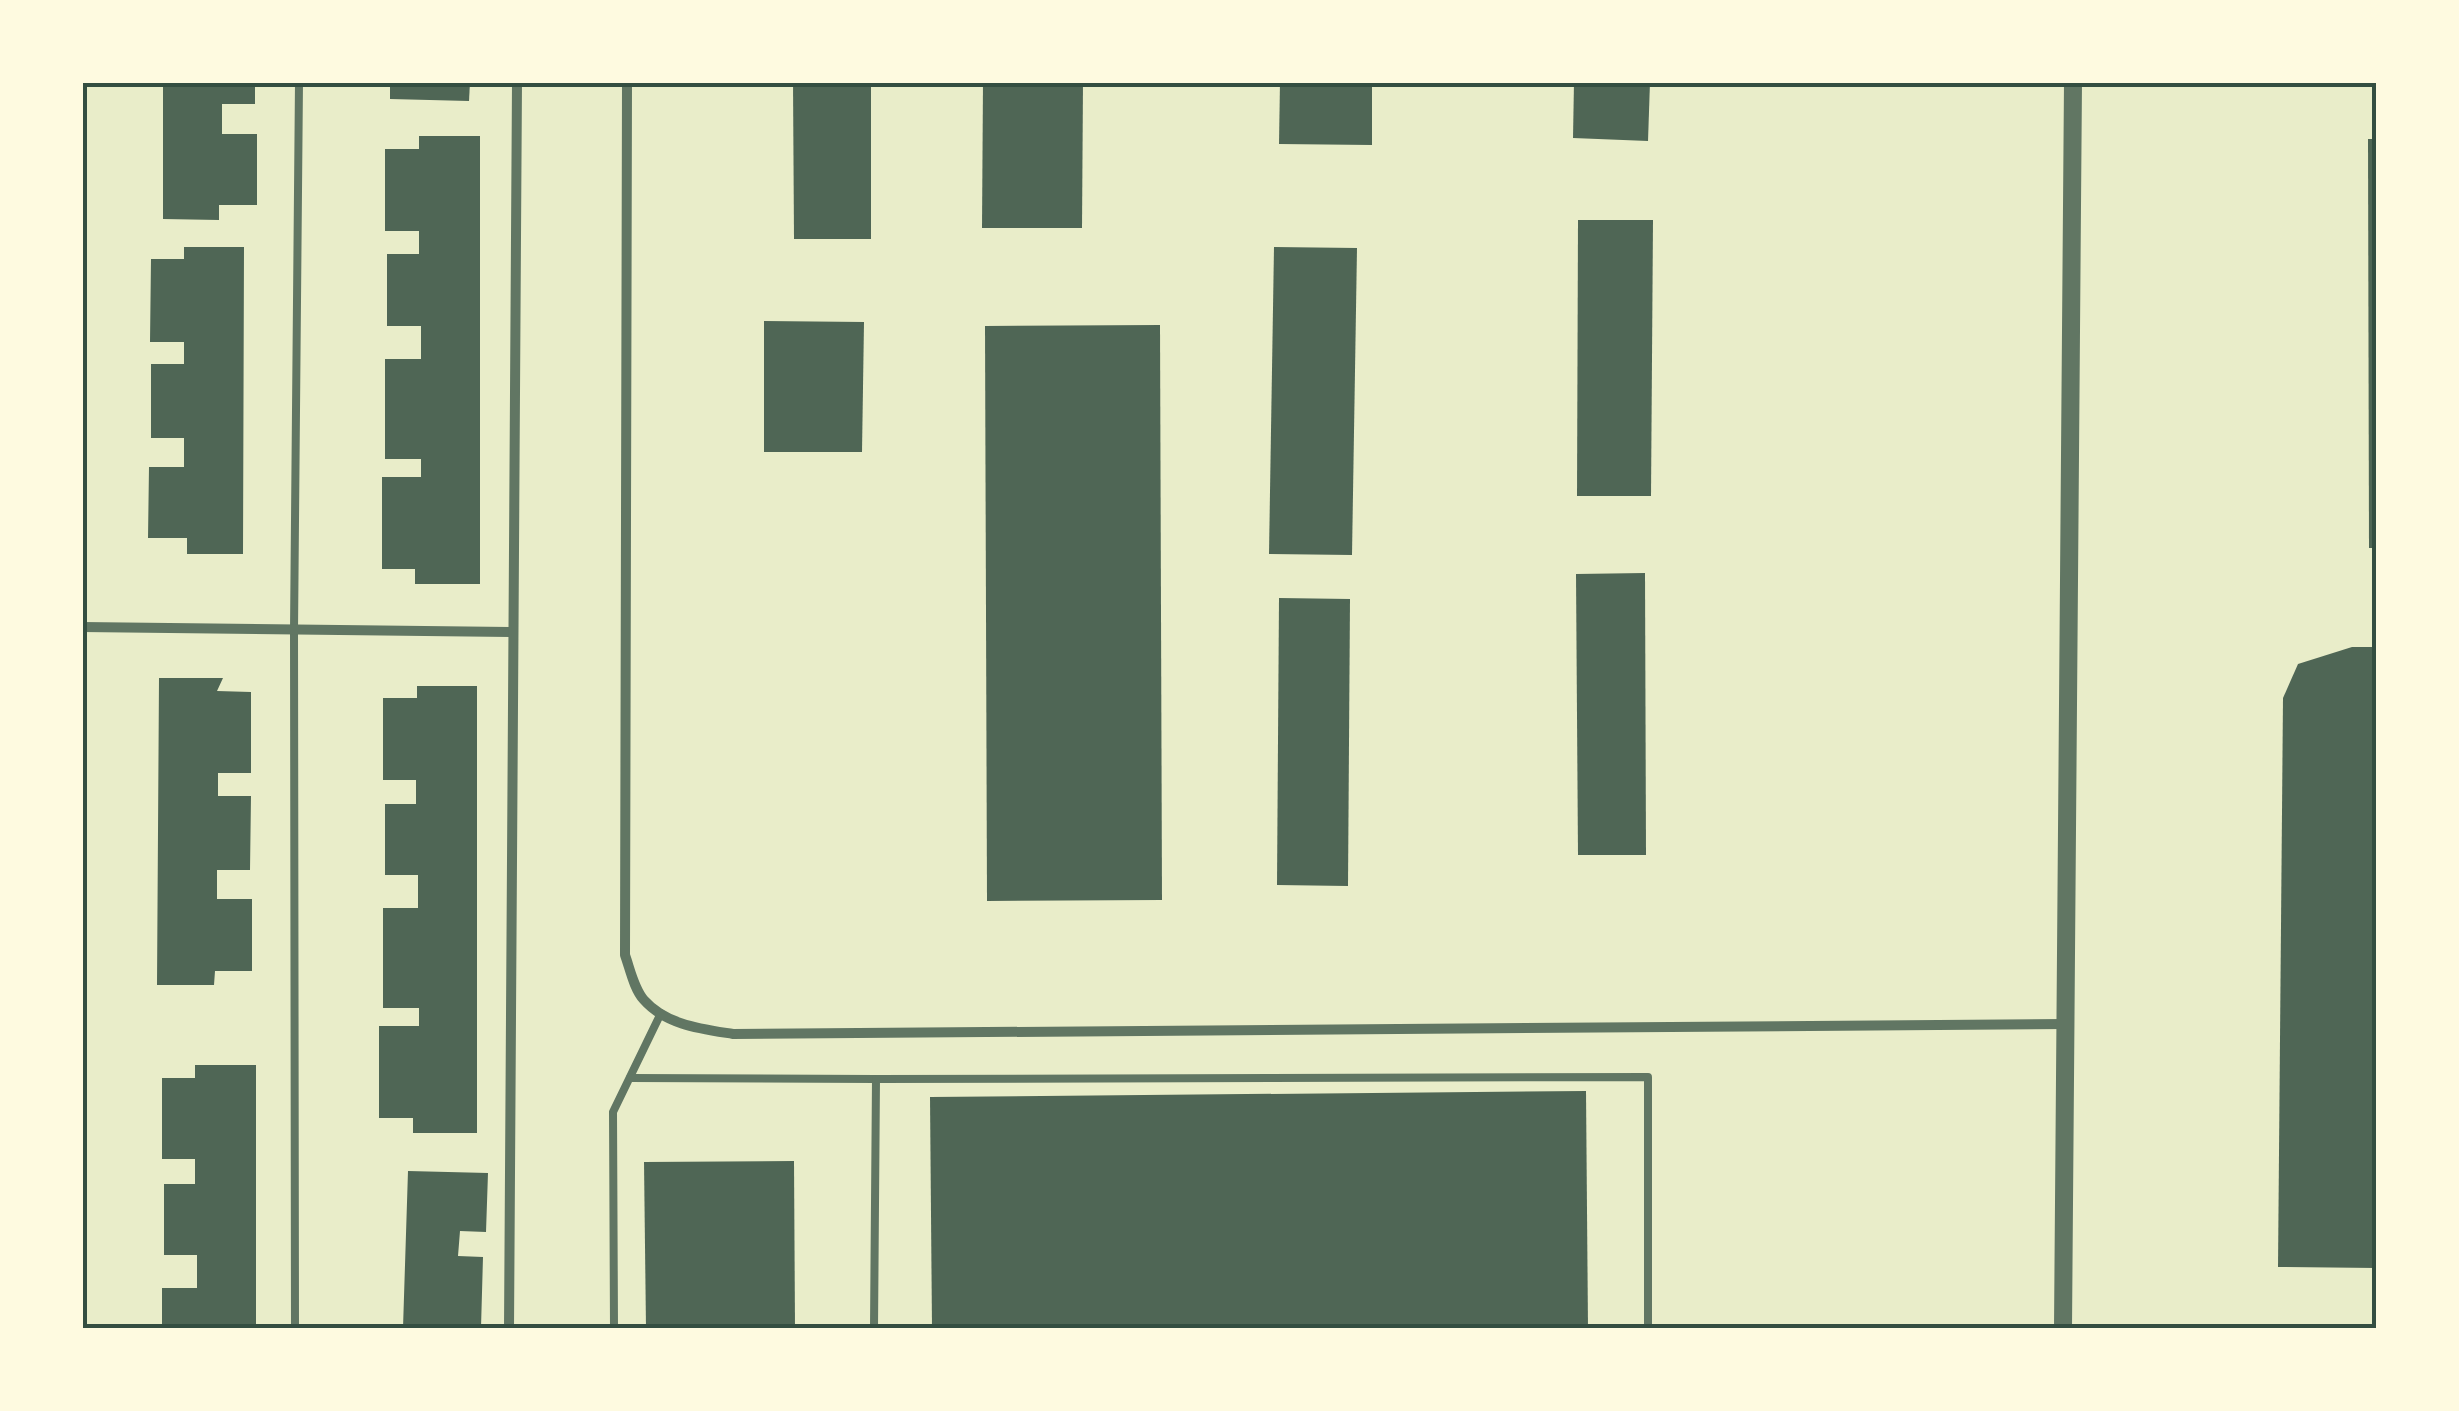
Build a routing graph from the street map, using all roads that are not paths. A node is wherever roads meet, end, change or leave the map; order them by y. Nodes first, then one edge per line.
1 (299, 82) edge
2 (517, 82) edge
3 (627, 82) edge
4 (2073, 82) edge
5 (82, 627) edge
6 (294, 630) junction
7 (514, 632) junction
8 (660, 1013) junction
9 (2065, 1024) junction
10 (630, 1078) junction
11 (876, 1079) junction
12 (295, 1328) edge
13 (509, 1328) edge
14 (614, 1328) edge
15 (874, 1328) edge
16 (1648, 1328) edge
17 (2063, 1328) edge

1 - 6 lane
2 - 7 street
3 - 8 street
4 - 9 street
5 - 6 street
6 - 7 street
6 - 12 lane
7 - 13 street
8 - 9 street
8 - 10 lane
9 - 17 street
10 - 11 lane
10 - 14 lane
11 - 15 lane
11 - 16 lane

